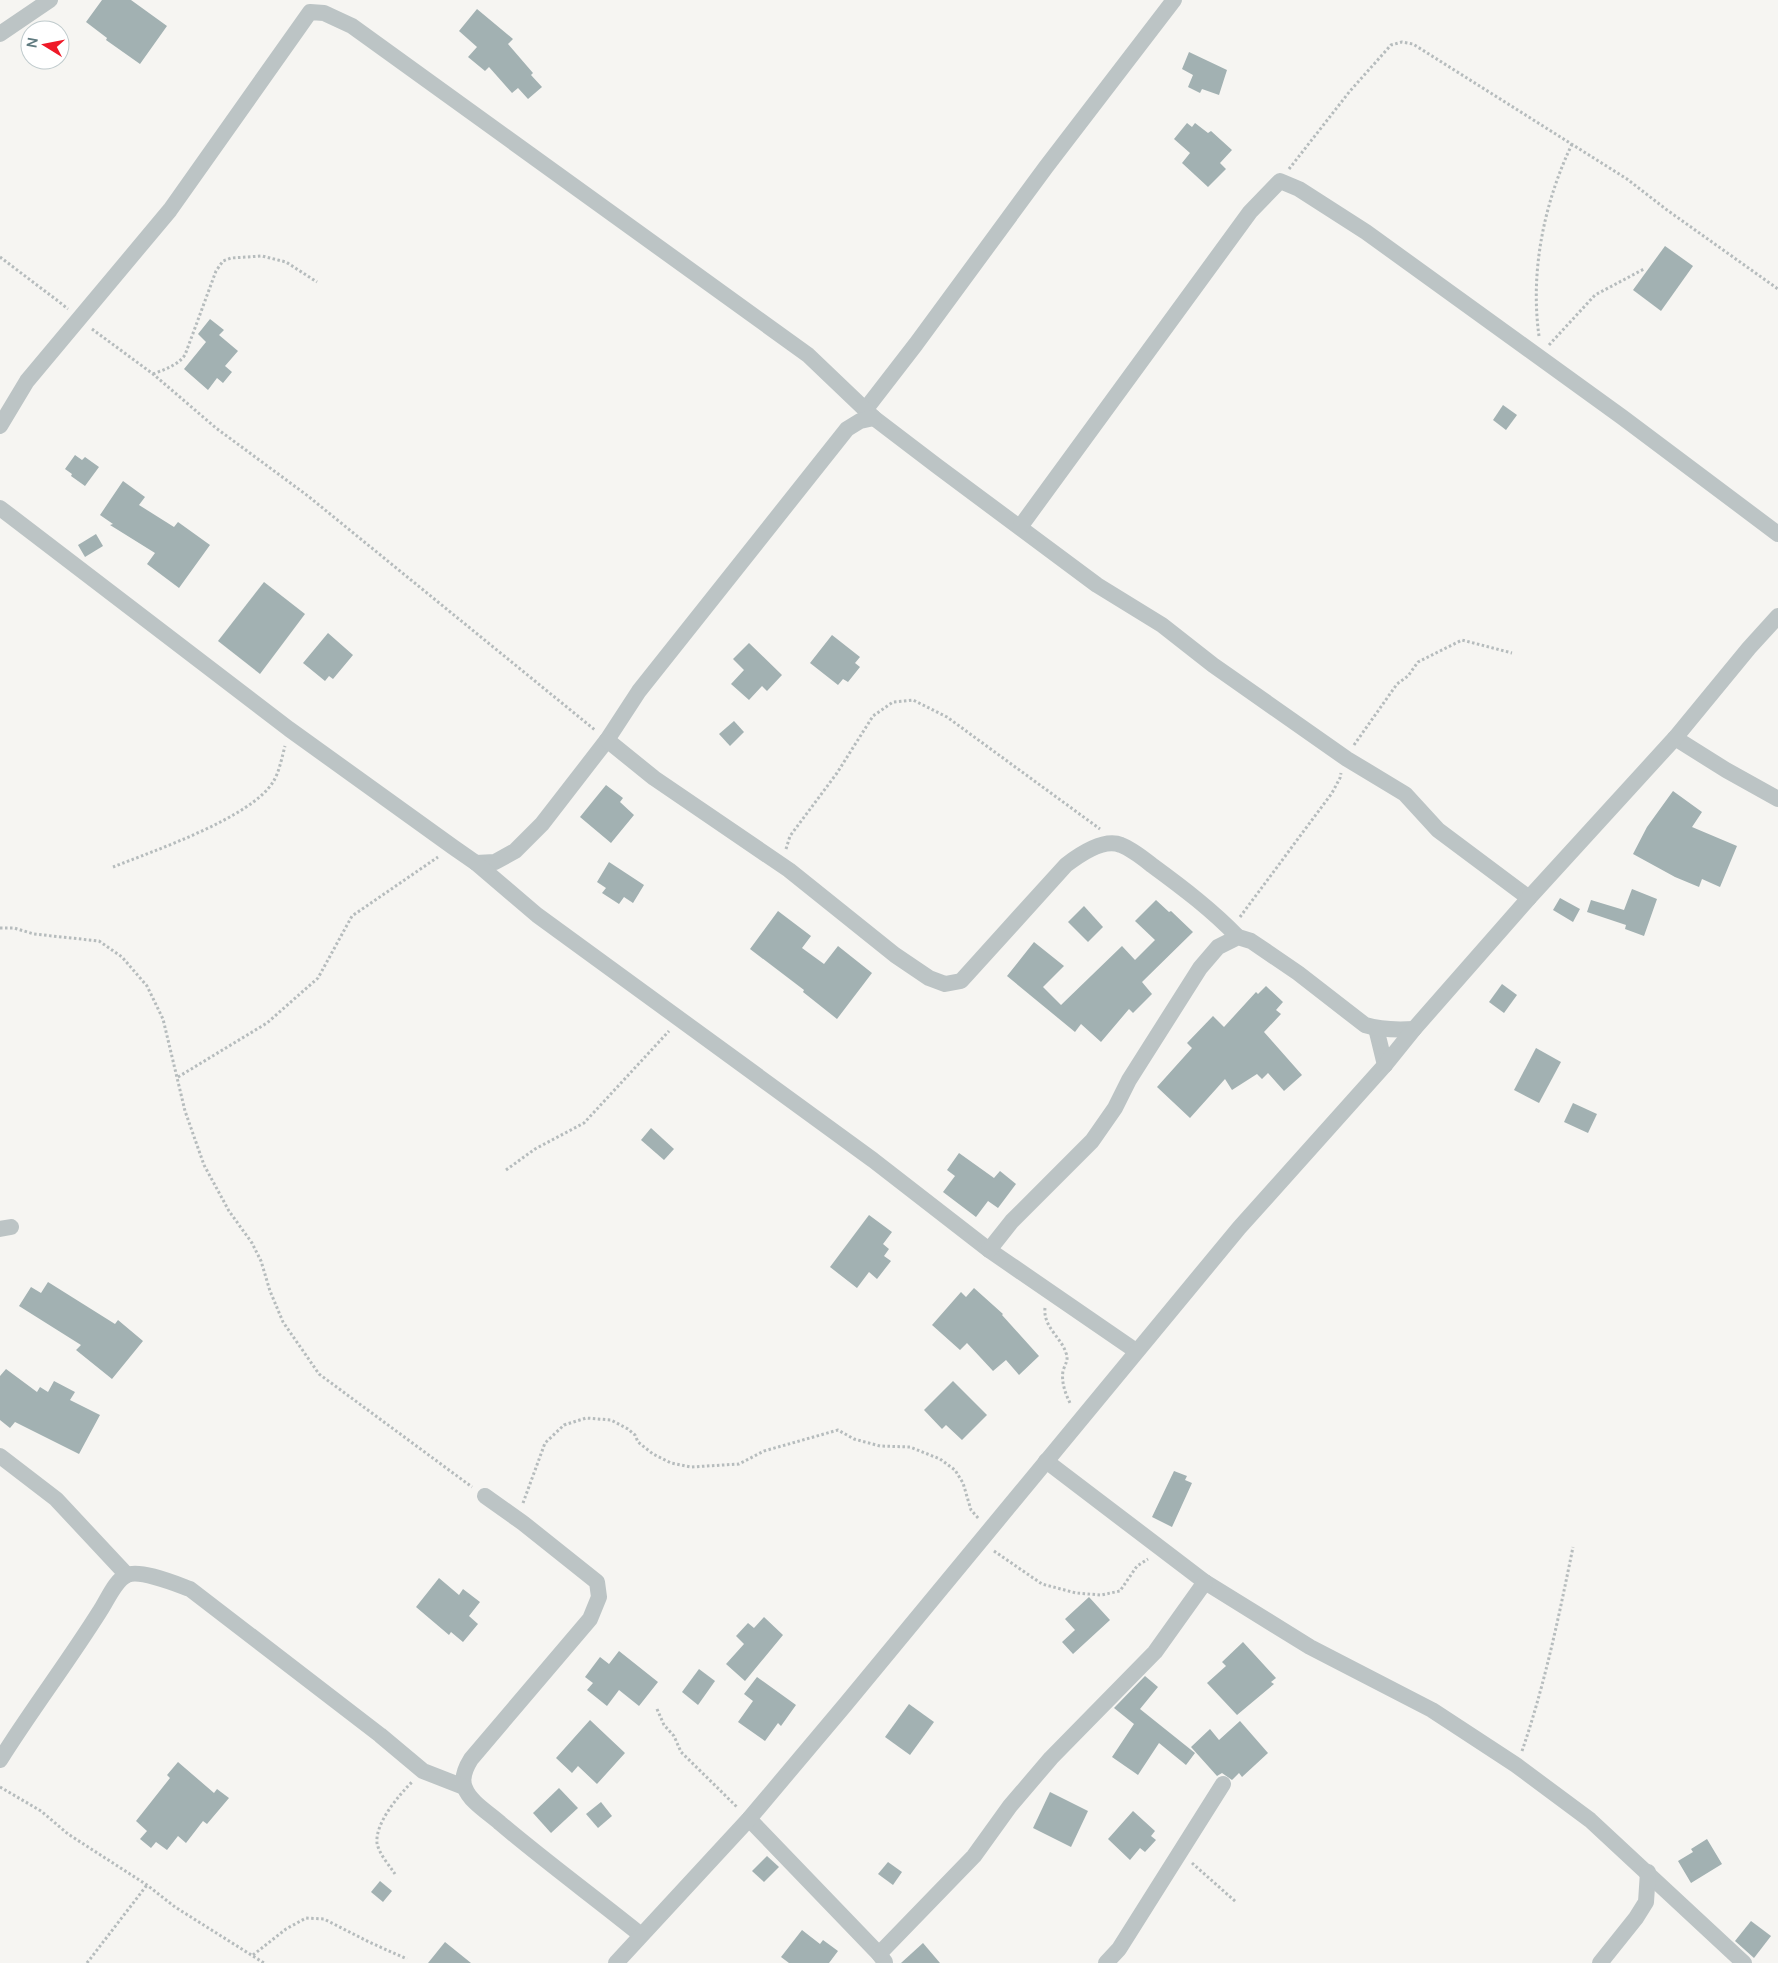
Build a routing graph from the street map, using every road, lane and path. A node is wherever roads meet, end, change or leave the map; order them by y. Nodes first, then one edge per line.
1 (50, 0) edge
2 (328, 0) edge
3 (1174, 0) edge
4 (315, 6) edge
5 (335, 16) junction
6 (0, 34) edge
7 (1572, 144) junction
8 (1280, 181) junction
9 (0, 257) edge
10 (1644, 269) dead end
11 (317, 282) dead end
12 (1778, 289) edge
13 (77, 319) junction
14 (1541, 356) junction
15 (153, 374) junction
16 (870, 414) junction
17 (0, 426) edge
18 (0, 508) edge
19 (1020, 527) junction
20 (1778, 534) edge
21 (1778, 616) edge
22 (1512, 653) dead end
23 (289, 729) junction
24 (1674, 738) junction
25 (607, 740) junction
26 (1341, 754) junction
27 (1778, 799) edge
28 (1120, 844) junction
29 (453, 847) junction
30 (476, 863) junction
31 (113, 867) dead end
32 (789, 870) junction
33 (1530, 898) junction
34 (0, 928) edge
35 (1234, 933) junction
36 (681, 1019) junction
37 (1376, 1028) junction
38 (1414, 1029) junction
39 (1385, 1065) junction
40 (178, 1077) junction
41 (506, 1170) dead end
42 (989, 1250) junction
43 (1050, 1291) junction
44 (1136, 1351) junction
45 (1078, 1422) junction
46 (0, 1456) edge
47 (1046, 1461) junction
48 (485, 1496) joint
49 (523, 1523) junction
50 (986, 1537) junction
51 (1573, 1547) dead end
52 (1162, 1549) junction
53 (127, 1575) junction
54 (1205, 1582) junction
55 (657, 1709) dead end
56 (0, 1760) edge
57 (1516, 1765) junction
58 (423, 1771) junction
59 (1223, 1784) dead end
60 (0, 1787) edge
61 (464, 1787) junction
62 (749, 1819) junction
63 (1180, 1852) junction
64 (1648, 1872) junction
65 (395, 1874) dead end
66 (147, 1885) junction
67 (1665, 1888) junction
68 (1236, 1902) dead end
69 (1646, 1902) junction
70 (641, 1935) junction
71 (253, 1955) junction
72 (882, 1958) edge
73 (407, 1959) dead end
74 (87, 1963) edge
75 (264, 1963) edge
76 (616, 1963) edge
77 (1106, 1963) edge
78 (1600, 1963) edge
79 (1744, 1963) edge

1 - 6 street
2 - 5 street
3 - 16 street
4 - 5 street
4 - 13 street
5 - 16 street
7 - 8 path
7 - 12 path
7 - 14 path
8 - 14 street
8 - 19 street
9 - 13 path
10 - 14 path
11 - 15 path
13 - 15 path
13 - 17 street
14 - 20 street
15 - 25 path
16 - 19 street
16 - 25 street
18 - 23 street
19 - 26 street
21 - 24 street
22 - 26 path
23 - 29 street
23 - 31 path
24 - 27 street
24 - 33 street
25 - 30 street
25 - 32 street
26 - 33 street
26 - 35 path
28 - 32 street
28 - 32 path
28 - 35 street
29 - 30 street
29 - 40 path
30 - 36 street
33 - 38 street
34 - 40 path
35 - 37 street
35 - 42 street
36 - 41 path
36 - 42 street
37 - 38 street
37 - 39 street
38 - 39 street
39 - 44 street
40 - 48 path
42 - 43 street
43 - 44 street
43 - 45 path
44 - 45 street
45 - 47 street
46 - 53 street
47 - 50 street
47 - 52 street
48 - 49 street
49 - 50 path
49 - 61 street
50 - 52 path
50 - 62 street
51 - 57 path
52 - 54 street
53 - 56 street
53 - 58 street
54 - 57 street
54 - 72 street
55 - 62 path
57 - 64 street
58 - 61 street
58 - 65 path
59 - 63 street
60 - 66 path
61 - 70 street
62 - 70 street
62 - 72 street
63 - 68 path
63 - 77 street
64 - 67 street
64 - 69 street
66 - 71 path
66 - 74 path
67 - 69 street
67 - 79 street
69 - 78 street
70 - 76 street
71 - 73 path
71 - 75 path

